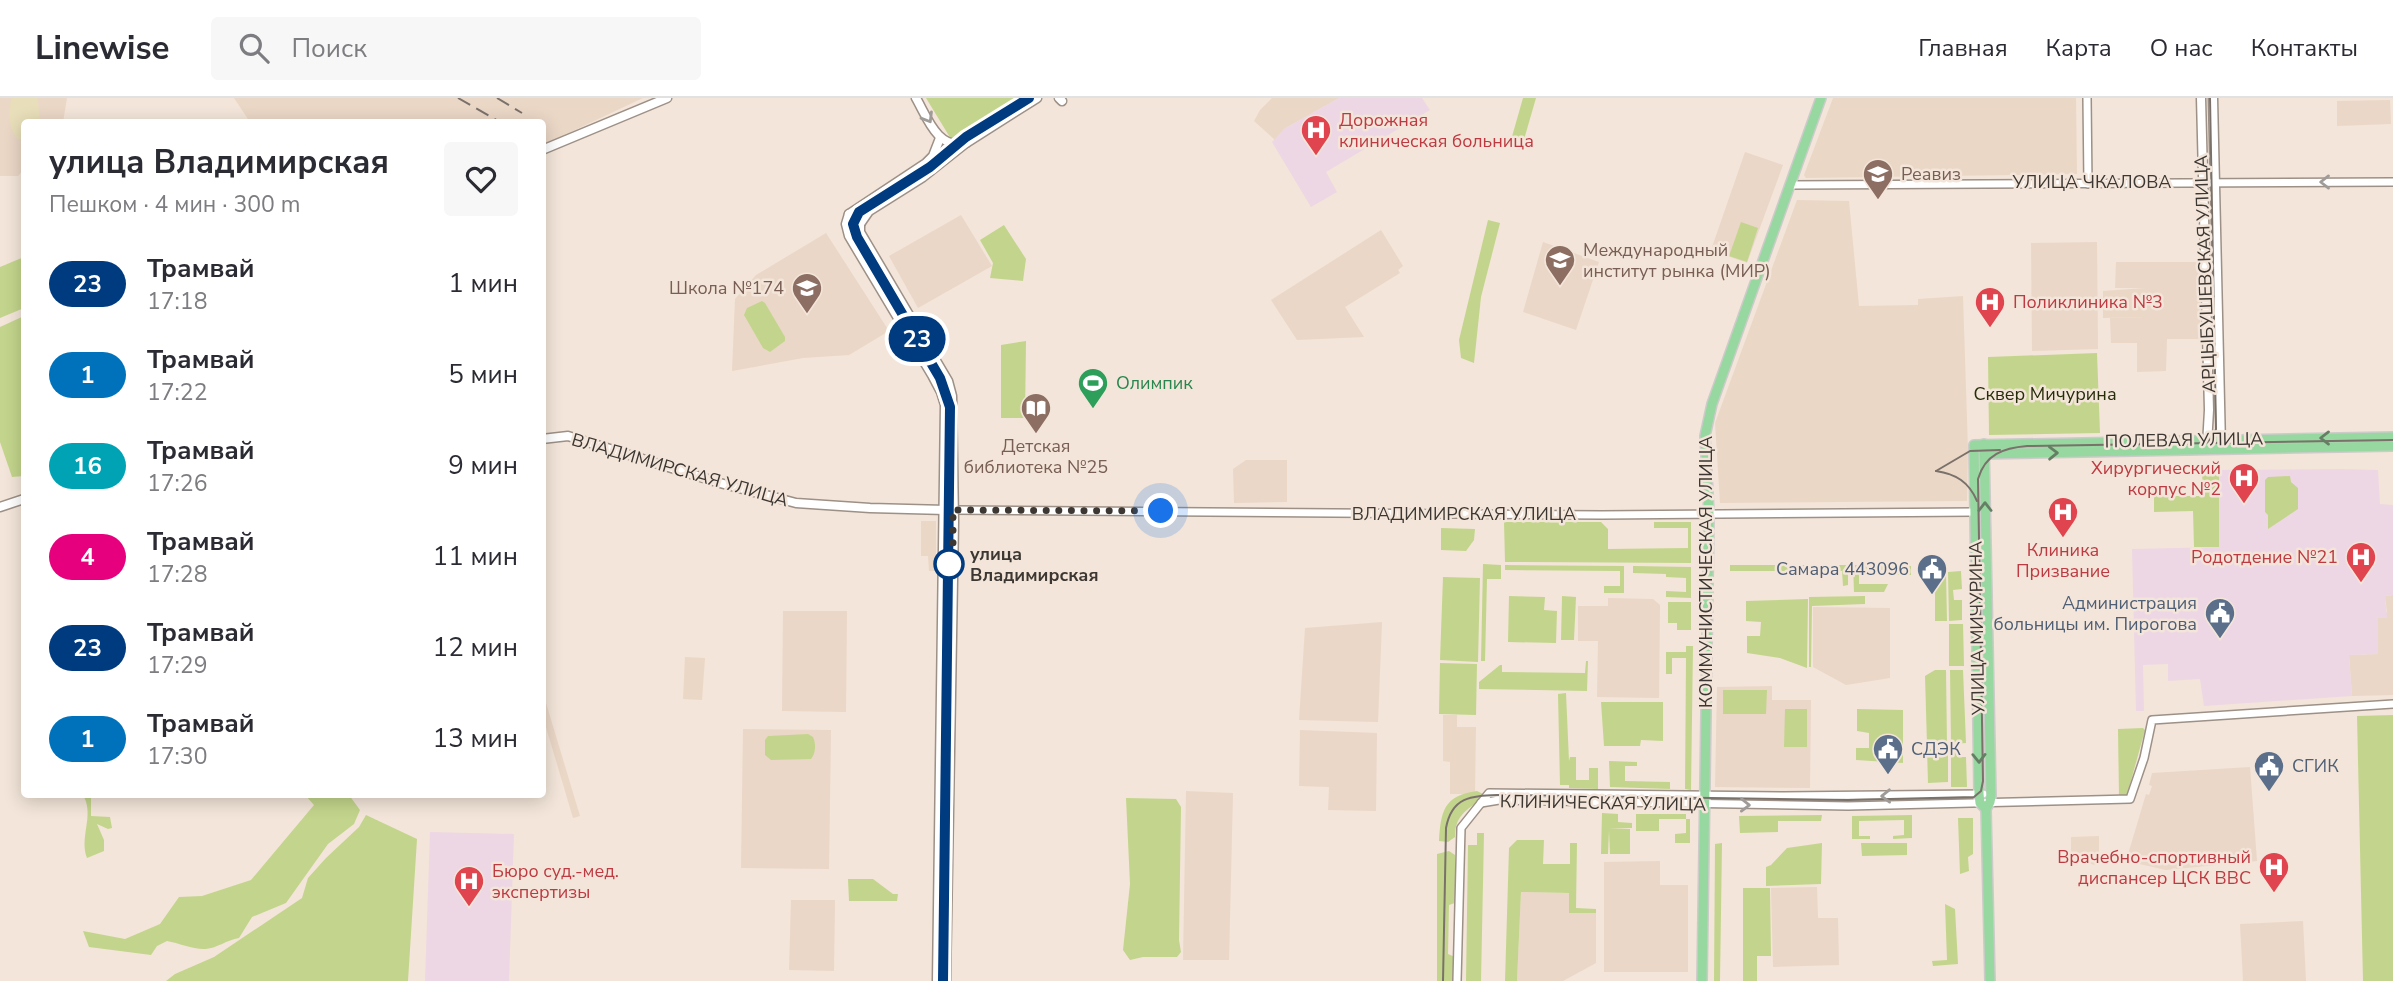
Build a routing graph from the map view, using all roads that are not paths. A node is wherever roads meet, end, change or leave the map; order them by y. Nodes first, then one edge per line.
1 (667, 98) edge
2 (916, 98) edge
3 (1037, 98) edge
4 (1821, 98) edge
5 (2087, 98) edge
6 (2201, 98) edge
7 (2213, 98) edge
8 (940, 138) junction
9 (966, 143) junction
10 (546, 148) edge
11 (2202, 182) junction
12 (2215, 182) junction
13 (2393, 182) edge
14 (2088, 184) junction
15 (1790, 185) junction
16 (849, 214) junction
17 (860, 224) junction
18 (2393, 437) edge
19 (546, 439) edge
20 (2221, 444) junction
21 (2207, 445) junction
22 (2393, 446) edge
23 (1981, 448) junction
24 (21, 500) edge
25 (0, 506) edge
26 (943, 510) junction
27 (953, 510) junction
28 (1974, 512) junction
29 (1709, 514) junction
30 (2393, 704) edge
31 (1705, 800) junction
32 (1987, 801) junction
33 (937, 981) edge
34 (946, 981) edge
35 (1457, 981) edge
36 (1702, 981) edge
37 (1990, 981) edge

1 - 10 main road
2 -> 8 main road
3 - 9 main road
4 - 15 main road, КОММУНИСТИЧЕСКАЯ УЛИЦА
5 - 14 street
6 - 11 main road, АРЦЫБУШЕВСКАЯ УЛИЦА
7 - 12 main road, АРЦЫБУШЕВСКАЯ УЛИЦА
8 - 9 main road
8 - 16 main road
9 - 17 main road
11 - 12 street, УЛИЦА ЧКАЛОВА
11 - 14 street, УЛИЦА ЧКАЛОВА
11 - 21 main road, АРЦЫБУШЕВСКАЯ УЛИЦА
13 -> 12 street, УЛИЦА ЧКАЛОВА
12 - 20 main road, АРЦЫБУШЕВСКАЯ УЛИЦА
14 - 15 street, УЛИЦА ЧКАЛОВА
15 - 29 main road, КОММУНИСТИЧЕСКАЯ УЛИЦА
16 - 17 main road
16 - 26 main road
17 - 27 main road
18 -> 20 main road, ПОЛЕВАЯ УЛИЦА
19 - 26 main road, ВЛАДИМИРСКАЯ УЛИЦА
20 - 21 main road, ПОЛЕВАЯ УЛИЦА
20 - 22 main road, ПОЛЕВАЯ УЛИЦА
21 - 23 main road, ПОЛЕВАЯ УЛИЦА
23 - 28 main road, УЛИЦА МИЧУРИНА
32 -> 23 main road, УЛИЦА МИЧУРИНА
24 - 25 main road
26 - 27 main road, ВЛАДИМИРСКАЯ УЛИЦА
26 - 33 main road
27 - 29 street, ВЛАДИМИРСКАЯ УЛИЦА
27 - 34 main road
28 - 29 street, ВЛАДИМИРСКАЯ УЛИЦА
28 -> 32 main road, УЛИЦА МИЧУРИНА
29 - 31 main road, КОММУНИСТИЧЕСКАЯ УЛИЦА
30 - 32 street, КЛИНИЧЕСКАЯ УЛИЦА
31 - 32 street, КЛИНИЧЕСКАЯ УЛИЦА
31 - 35 street, КЛИНИЧЕСКАЯ УЛИЦА
31 - 36 main road, КОММУНИСТИЧЕСКАЯ УЛИЦА
32 - 37 main road, УЛИЦА МИЧУРИНА

